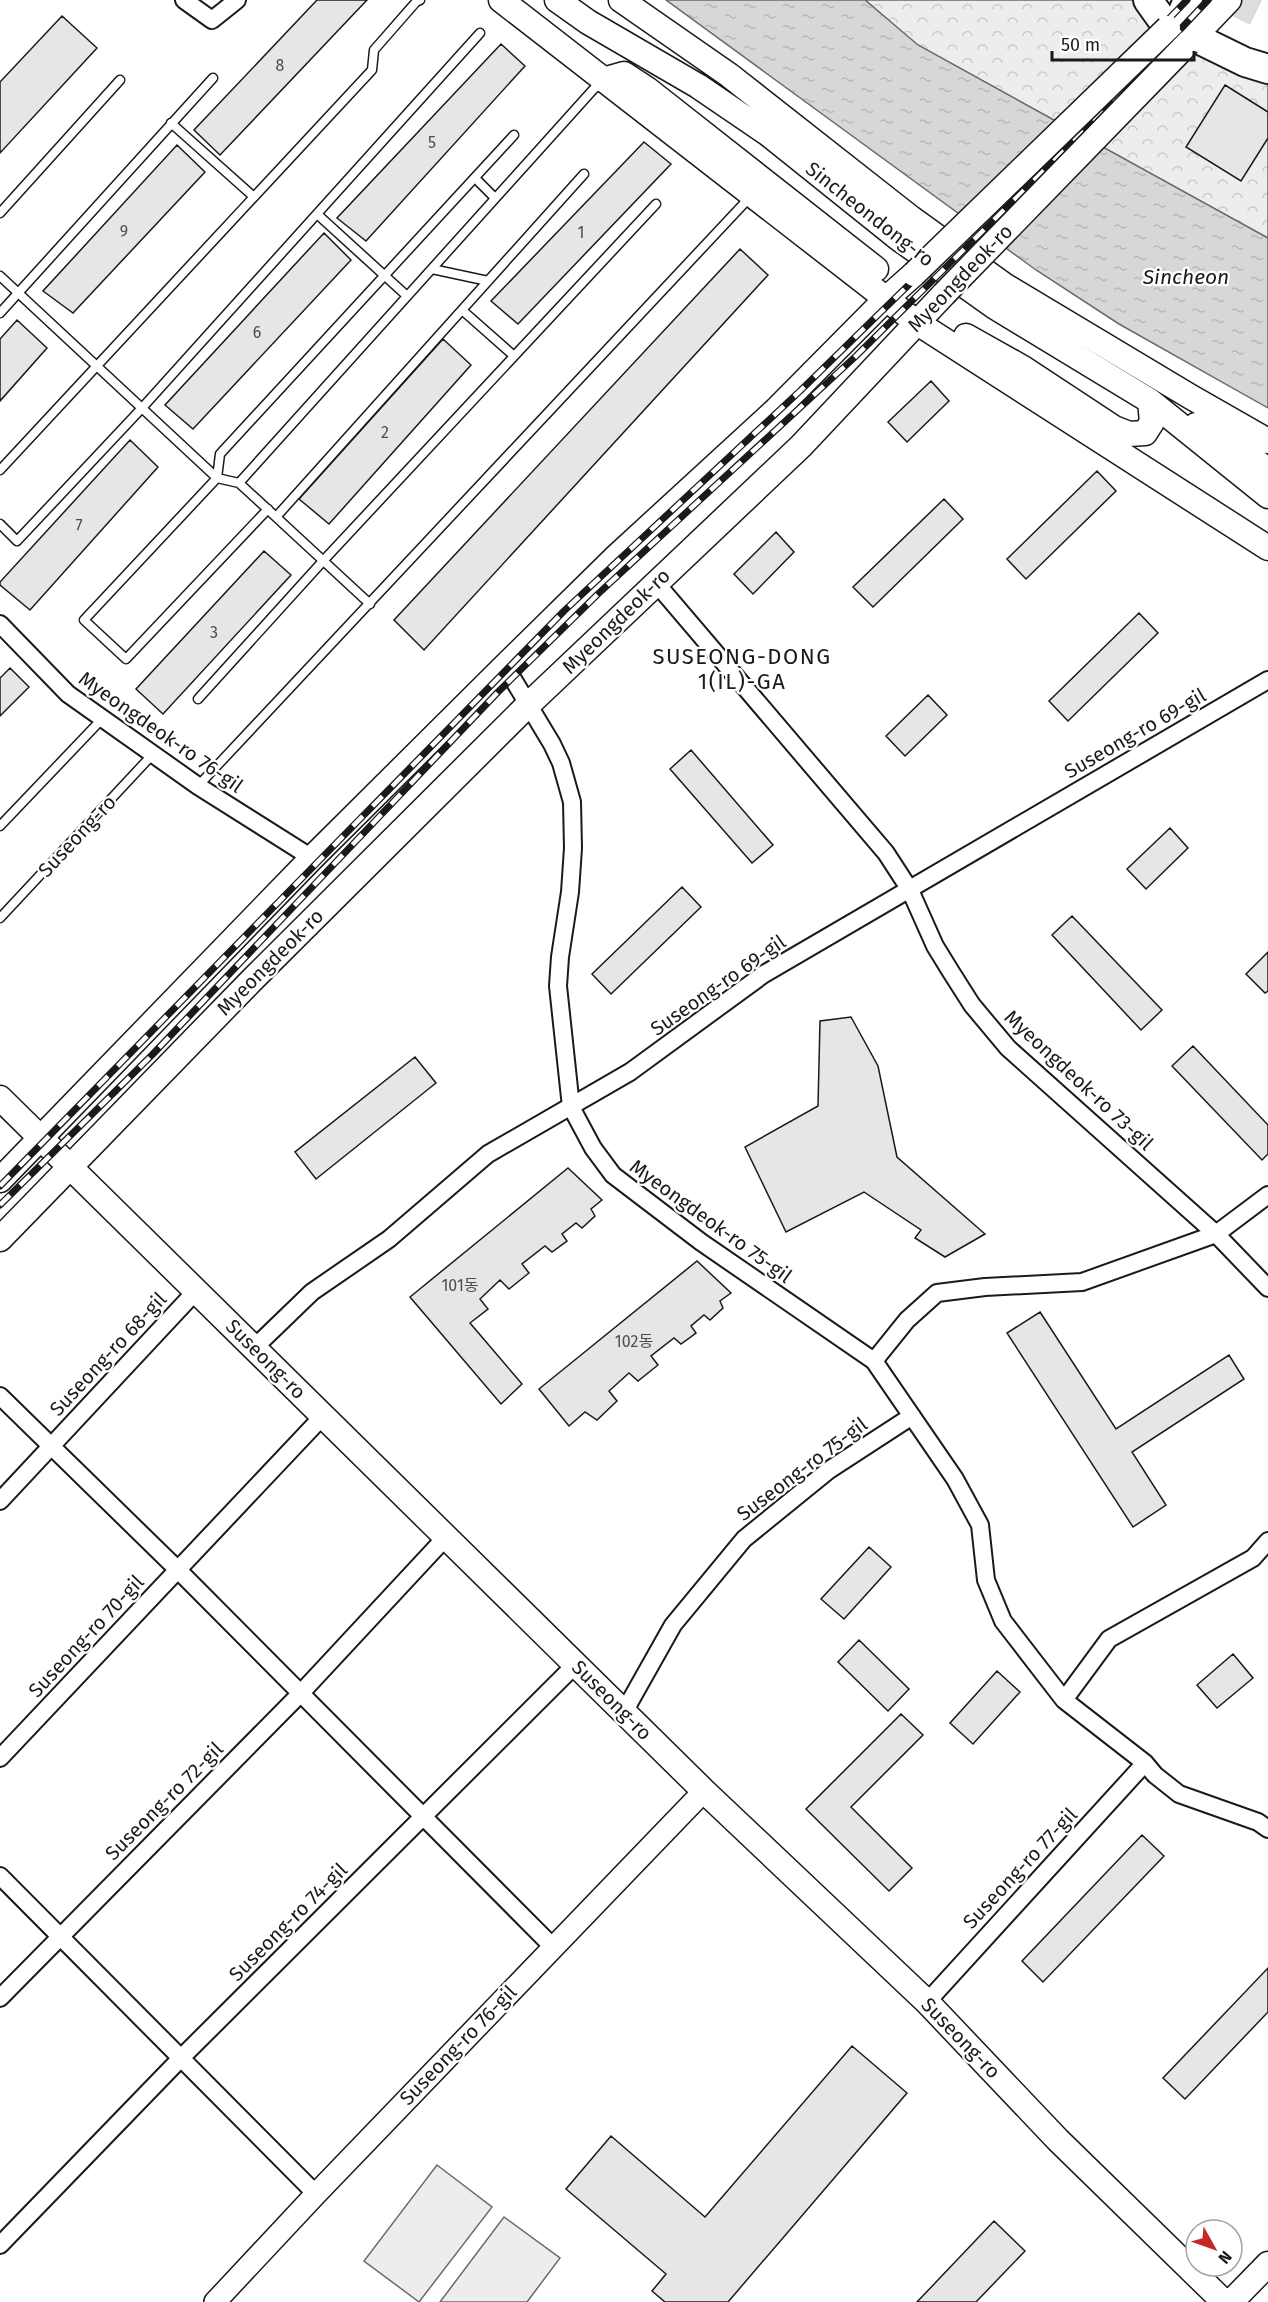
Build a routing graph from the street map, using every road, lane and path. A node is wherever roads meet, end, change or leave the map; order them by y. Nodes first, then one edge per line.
1 (184, 0) edge
2 (237, 0) edge
3 (420, 0) edge
4 (501, 0) edge
5 (557, 0) edge
6 (621, 0) edge
7 (1148, 0) edge
8 (1228, 0) edge
9 (1186, 20) edge
10 (480, 33) dead end
11 (1268, 69) edge
12 (213, 78) dead end
13 (120, 80) dead end
14 (603, 80) junction
15 (171, 123) junction
16 (767, 133) junction
17 (514, 135) dead end
18 (728, 150) junction
19 (584, 174) dead end
20 (475, 178) junction
21 (752, 196) junction
22 (254, 197) junction
23 (495, 198) junction
24 (656, 204) dead end
25 (0, 213) edge
26 (317, 214) junction
27 (432, 269) junction
28 (0, 276) edge
29 (384, 276) junction
30 (488, 281) junction
31 (900, 286) junction
32 (18, 293) junction
33 (407, 296) junction
34 (929, 309) junction
35 (462, 310) junction
36 (0, 313) edge
37 (514, 356) junction
38 (97, 366) junction
39 (1156, 406) junction
40 (142, 408) junction
41 (1268, 441) edge
42 (0, 470) edge
43 (1268, 471) edge
44 (217, 478) junction
45 (239, 483) junction
46 (1268, 496) edge
47 (268, 509) junction
48 (276, 517) junction
49 (0, 525) edge
50 (1268, 548) edge
51 (323, 561) junction
52 (656, 583) junction
53 (369, 604) junction
54 (0, 624) edge
55 (505, 666) junction
56 (1268, 680) edge
57 (198, 699) dead end
58 (528, 705) junction
59 (102, 719) junction
60 (153, 754) junction
61 (198, 786) junction
62 (0, 826) edge
63 (312, 858) junction
64 (910, 890) junction
65 (0, 918) edge
66 (0, 1098) edge
67 (571, 1107) junction
68 (41, 1138) junction
69 (69, 1166) junction
70 (0, 1180) edge
71 (1268, 1195) edge
72 (1216, 1234) junction
73 (0, 1239) edge
74 (1268, 1288) edge
75 (196, 1291) junction
76 (254, 1348) junction
77 (874, 1361) junction
78 (0, 1396) edge
79 (323, 1416) junction
80 (912, 1416) junction
81 (51, 1446) junction
82 (0, 1501) edge
83 (446, 1537) junction
84 (1268, 1541) edge
85 (178, 1570) junction
86 (576, 1664) junction
87 (300, 1694) junction
88 (1064, 1700) junction
89 (624, 1712) junction
90 (0, 1758) edge
91 (1145, 1764) junction
92 (704, 1791) junction
93 (423, 1816) junction
94 (1268, 1829) edge
95 (0, 1876) edge
96 (59, 1937) junction
97 (552, 1947) junction
98 (0, 1998) edge
99 (927, 2002) junction
100 (182, 2057) junction
101 (316, 2194) junction
102 (0, 2245) edge
103 (1268, 2264) edge
104 (215, 2302) edge
105 (1224, 2302) edge
106 (1231, 2302) edge

1 - 2 street
3 - 22 lane
4 - 14 main road
5 - 16 main road, Sincheondong-ro
6 - 41 main road, Sincheondong-ro
7 - 9 highway
8 - 9 main road, Myeongdeok-ro
9 - 11 highway
9 - 31 main road, Myeongdeok-ro, bridge
9 - 34 main road, Myeongdeok-ro, bridge
10 - 26 lane
12 - 15 lane
13 - 25 lane
14 - 18 main road
14 - 21 main road
14 - 23 lane
15 - 22 lane
15 - 32 lane
16 - 18 main road
16 - 39 main road, Sincheondong-ro
17 - 20 lane
18 - 31 main road
19 - 30 lane
20 - 23 lane
20 - 29 lane
21 - 31 main road
21 - 53 lane
22 - 38 lane
23 - 27 lane
24 - 37 lane
26 - 29 lane
26 - 40 lane
27 - 30 lane
27 - 33 lane
28 - 32 lane
29 - 33 lane
29 - 44 lane
30 - 35 lane
31 - 34 main road
31 - 55 main road, Myeongdeok-ro
32 - 36 lane
32 - 38 lane
33 - 45 lane
34 - 39 main road
34 - 50 main road
34 - 52 main road, Myeongdeok-ro
35 - 37 lane
35 - 48 lane
37 - 51 lane
38 - 40 lane
38 - 42 lane
39 - 43 main road
39 - 46 main road, Sincheondong-ro
40 - 44 lane
40 - 49 lane
44 - 45 lane
44 - 47 lane
45 - 47 lane
47 - 48 lane
48 - 51 lane
51 - 53 lane
51 - 57 lane
52 - 58 main road, Myeongdeok-ro
52 - 64 street, Myeongdeok-ro 73-gil
53 - 61 lane
54 - 59 street, Myeongdeok-ro 76-gil
55 - 58 street, Myeongdeok-ro 75-gil
55 - 63 main road, Myeongdeok-ro
56 - 64 street, Suseong-ro 69-gil
58 - 67 street, Myeongdeok-ro 75-gil
58 - 69 main road, Myeongdeok-ro
59 - 60 street, Myeongdeok-ro 76-gil
59 - 62 lane
60 - 61 street, Myeongdeok-ro 76-gil
60 - 65 lane, Suseong-ro
61 - 63 street, Myeongdeok-ro 76-gil
63 - 68 main road, Myeongdeok-ro
64 - 67 street, Suseong-ro 69-gil
64 - 72 street, Myeongdeok-ro 73-gil
66 - 68 main road, Suseong-ro
67 - 76 street, Suseong-ro 69-gil
67 - 77 street, Myeongdeok-ro 75-gil
68 - 69 main road, Suseong-ro
68 - 70 main road, Myeongdeok-ro
69 - 73 main road, Myeongdeok-ro
69 - 75 main road, Suseong-ro
71 - 72 street
72 - 74 street, Myeongdeok-ro 73-gil
72 - 77 street
75 - 76 main road, Suseong-ro
75 - 81 street, Suseong-ro 68-gil
76 - 79 main road, Suseong-ro
77 - 80 street
78 - 81 street
79 - 83 main road, Suseong-ro
79 - 85 street, Suseong-ro 70-gil
80 - 88 street
80 - 89 street, Suseong-ro 75-gil
81 - 82 street, Suseong-ro 68-gil
81 - 85 street, Suseong-ro 68-gil
83 - 86 main road, Suseong-ro
83 - 87 street, Suseong-ro 72-gil
84 - 88 street
85 - 87 street
85 - 90 street, Suseong-ro 70-gil
86 - 89 main road, Suseong-ro
86 - 93 street, Suseong-ro 74-gil
87 - 93 street
87 - 96 street, Suseong-ro 72-gil
88 - 91 street
89 - 92 main road, Suseong-ro
91 - 94 street
91 - 99 street, Suseong-ro 77-gil
92 - 97 street, Suseong-ro 76-gil
92 - 99 main road, Suseong-ro
93 - 97 street
93 - 100 street, Suseong-ro 74-gil
95 - 96 street
96 - 98 street, Suseong-ro 72-gil
96 - 100 street
97 - 101 street, Suseong-ro 76-gil
99 - 105 main road, Suseong-ro
100 - 101 street
100 - 102 street, Suseong-ro 74-gil
101 - 104 street, Suseong-ro 76-gil
103 - 106 main road

